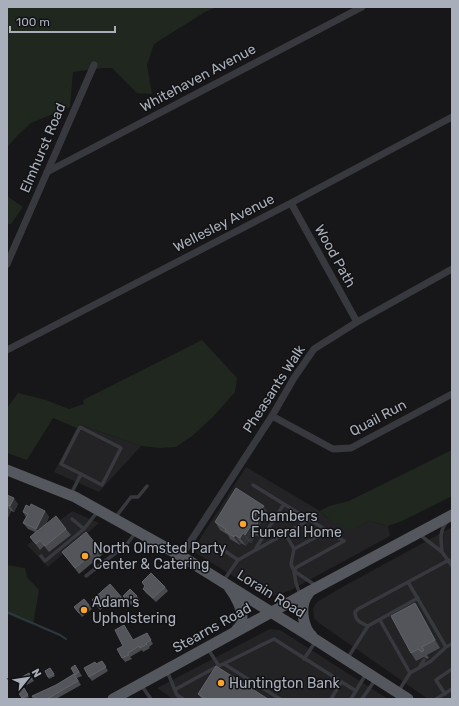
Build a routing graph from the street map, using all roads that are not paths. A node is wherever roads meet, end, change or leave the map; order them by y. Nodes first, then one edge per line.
1 (362, 7) edge
2 (94, 65) dead end
3 (452, 117) edge
4 (47, 172) junction
5 (291, 203) junction
6 (7, 264) edge
7 (452, 269) edge
8 (356, 322) junction
9 (7, 350) edge
10 (452, 394) edge
11 (272, 416) junction
12 (7, 470) edge
13 (81, 474) junction
14 (252, 485) dead end
15 (147, 486) dead end
16 (70, 495) junction
17 (284, 504) junction
18 (99, 510) junction
19 (452, 515) edge
20 (72, 519) dead end
21 (114, 519) junction
22 (310, 520) junction
23 (84, 529) junction
24 (137, 531) junction
25 (328, 531) junction
26 (286, 533) junction
27 (418, 533) junction
28 (214, 544) dead end
29 (294, 549) junction
30 (255, 550) junction
31 (442, 552) junction
32 (41, 556) dead end
33 (182, 556) junction
34 (238, 560) junction
35 (449, 560) junction
36 (452, 566) edge
37 (294, 571) junction
38 (86, 576) dead end
39 (408, 582) junction
40 (225, 583) junction
41 (309, 591) junction
42 (418, 598) junction
43 (272, 612) junction
44 (380, 620) junction
45 (368, 626) junction
46 (235, 632) junction
47 (316, 640) junction
48 (452, 644) edge
49 (446, 647) junction
50 (206, 648) junction
51 (437, 655) junction
52 (429, 658) dead end
53 (304, 659) junction
54 (347, 660) junction
55 (424, 660) dead end
56 (224, 664) junction
57 (219, 666) junction
58 (418, 669) junction
59 (452, 669) edge
60 (166, 670) junction
61 (410, 673) junction
62 (371, 676) junction
63 (341, 682) junction
64 (140, 684) junction
65 (176, 689) junction
66 (452, 689) edge
67 (355, 692) junction
68 (445, 694) junction
69 (402, 697) edge
70 (113, 699) edge
71 (151, 699) edge
72 (183, 699) edge
73 (280, 699) edge
74 (331, 699) edge
75 (351, 699) edge
76 (363, 699) edge
77 (436, 699) edge

1 - 4 street, Whitehaven Avenue
2 - 4 street, Elmhurst Road
3 - 5 street, Wellesley Avenue
4 - 6 street, Elmhurst Road
5 - 8 street, Wood Path
5 - 9 street, Wellesley Avenue
7 - 8 street, Pheasants Walk
8 - 11 street, Pheasants Walk
10 - 11 street, Quail Run
11 - 33 street, Pheasants Walk
12 - 16 main road, Lorain Road
13 - 13 lane
13 - 16 lane
14 - 17 lane
15 - 21 lane
16 - 18 main road, Lorain Road
17 - 22 lane
17 - 30 lane
18 - 21 main road, Lorain Road
18 - 23 lane
19 - 27 main road, Stearns Road
19 - 31 lane
20 - 23 lane
21 - 24 main road, Lorain Road
22 - 25 lane
22 - 26 lane
23 - 32 lane
24 - 33 main road, Lorain Road
24 - 38 lane
25 - 29 lane
25 - 37 lane
26 - 29 lane
26 - 30 lane
27 - 31 lane
27 - 41 main road, Stearns Road
28 - 34 lane
29 - 37 lane
30 - 34 lane
31 - 35 lane
33 - 40 main road, Lorain Road
34 - 40 lane
35 - 36 lane
35 - 39 lane
37 - 41 lane
37 - 41 lane
39 - 42 lane
39 - 45 lane
40 - 43 main road, Lorain Road
40 - 46 main road
41 - 43 main road, Stearns Road
41 - 47 main road
42 - 44 lane
42 - 49 lane
43 - 46 main road, Stearns Road
43 - 47 main road, Lorain Road
44 - 45 lane
44 - 61 lane
45 - 54 lane
46 - 50 main road, Stearns Road
47 - 53 lane
47 - 54 main road, Lorain Road
48 - 49 lane
49 - 51 lane
50 - 57 lane
50 - 60 main road, Stearns Road
51 - 52 lane
51 - 58 lane
53 - 56 lane
53 - 63 lane
54 - 62 main road, Lorain Road
55 - 58 lane
56 - 57 lane
56 - 73 lane
57 - 65 lane
58 - 61 lane
59 - 68 lane
60 - 64 main road, Stearns Road
60 - 65 lane
61 - 69 lane
62 - 67 lane
62 - 69 main road, Lorain Road
62 - 76 lane
63 - 67 lane
63 - 74 lane
64 - 70 main road, Stearns Road
64 - 71 lane
65 - 72 lane
66 - 68 lane
67 - 75 lane
67 - 76 lane
68 - 77 lane

